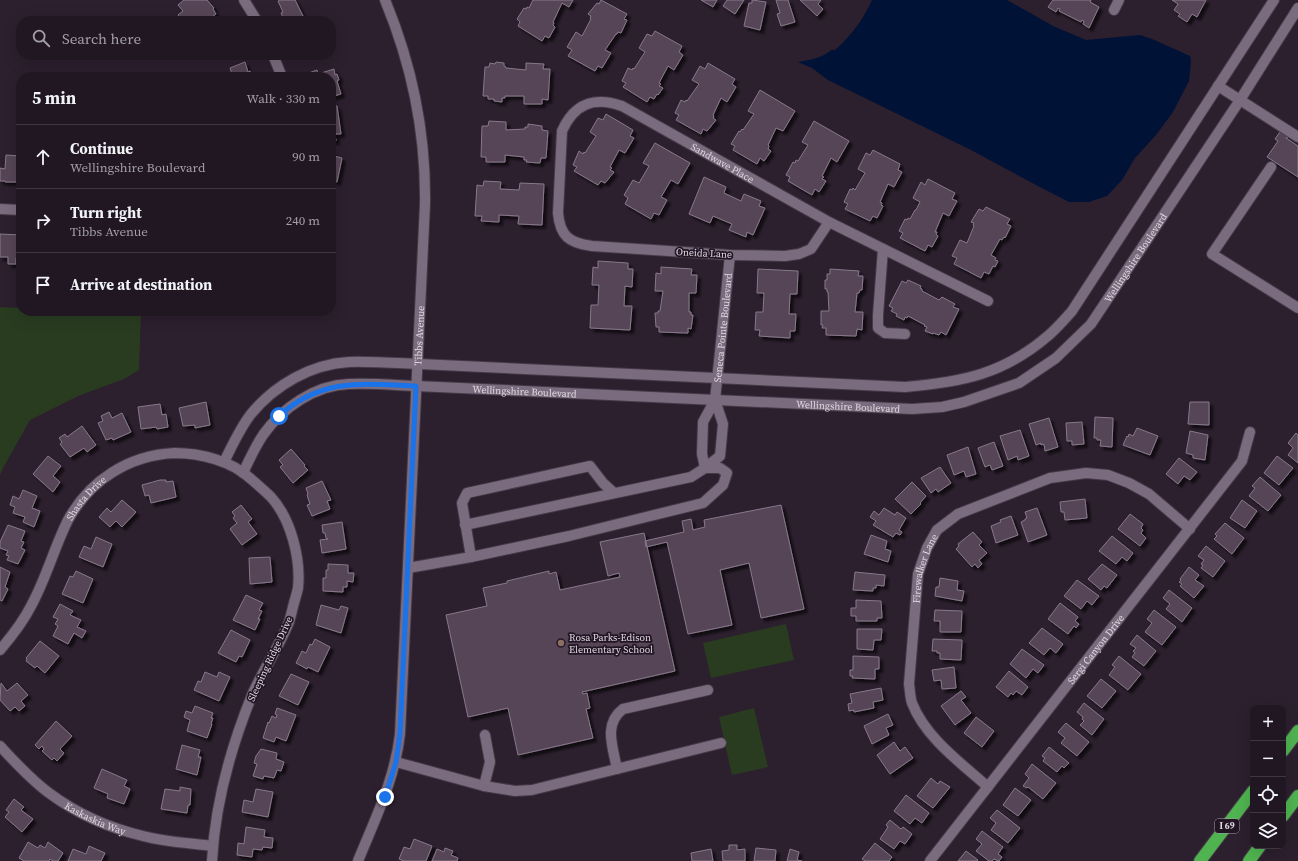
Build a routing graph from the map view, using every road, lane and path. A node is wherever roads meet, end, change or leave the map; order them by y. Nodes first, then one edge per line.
1 (244, 0) edge
2 (385, 0) edge
3 (1119, 0) edge
4 (1274, 0) edge
5 (1298, 8) edge
6 (1114, 10) dead end
7 (254, 16) edge
8 (276, 60) edge
9 (280, 72) edge
10 (1218, 86) junction
11 (1240, 100) junction
12 (1298, 137) edge
13 (1271, 167) dead end
14 (0, 209) edge
15 (16, 210) edge
16 (829, 222) junction
17 (566, 237) joint
18 (883, 249) junction
19 (730, 255) junction
20 (988, 301) dead end
21 (1298, 308) edge
22 (904, 334) dead end
23 (417, 364) junction
24 (718, 379) junction
25 (416, 386) junction
26 (715, 400) junction
27 (1250, 432) dead end
28 (224, 462) junction
29 (705, 468) junction
30 (243, 473) junction
31 (614, 493) junction
32 (465, 525) junction
33 (1190, 529) junction
34 (471, 557) junction
35 (408, 568) junction
36 (0, 650) edge
37 (708, 690) dead end
38 (1298, 731) edge
39 (485, 735) dead end
40 (721, 743) dead end
41 (0, 746) edge
42 (1286, 747) edge
43 (396, 762) junction
44 (617, 769) junction
45 (484, 786) junction
46 (988, 787) junction
47 (1250, 795) edge
48 (1298, 796) edge
49 (1285, 813) edge
50 (212, 846) junction
51 (1258, 849) edge
52 (212, 861) edge
53 (358, 861) edge
54 (930, 861) edge
55 (1200, 861) edge
56 (1248, 861) edge

1 - 7 street
2 - 23 street, Tibbs Avenue
3 - 6 street
4 - 10 street, Wellingshire Boulevard
5 - 11 street, Wellingshire Boulevard
8 - 9 street
10 - 11 street
10 - 24 street, Wellingshire Boulevard
11 - 12 street
11 - 26 street, Wellingshire Boulevard
13 - 21 street
14 - 15 street
16 - 17 street, Sandwave Place
16 - 18 street, Sandwave Place
16 - 19 street, Oneida Lane
17 - 19 street, Oneida Lane
18 - 20 street, Sandwave Place
18 - 22 street
19 - 24 street, Seneca Pointe Boulevard
23 - 24 street, Wellingshire Boulevard
23 - 25 street, Tibbs Avenue
23 - 28 street, Wellingshire Boulevard
24 - 26 street, Seneca Pointe Boulevard
25 - 26 street, Wellingshire Boulevard
25 - 30 street, Wellingshire Boulevard
25 - 35 street, Tibbs Avenue
26 - 29 street
26 - 29 street
27 - 33 street, Sergi Canyon Drive
28 - 30 street, Shasta Drive
28 - 36 street, Shasta Drive
29 - 31 street
29 - 34 street
30 - 50 street, Sleeping Ridge Drive
31 - 32 street
31 - 32 street
32 - 34 street
33 - 46 street, Sergi Canyon Drive
33 - 46 street, Firewalker Lane
34 - 35 street
35 - 43 street, Tibbs Avenue
37 - 44 street
38 - 42 highway
39 - 45 street
40 - 44 street
41 - 50 street, Kaskaskia Way
43 - 45 street
43 - 53 street, Tibbs Avenue
44 - 45 street
46 - 54 street, Sergi Canyon Drive
47 - 55 highway, I 69
48 - 49 highway
50 - 52 street, Sleeping Ridge Drive
51 - 56 highway

